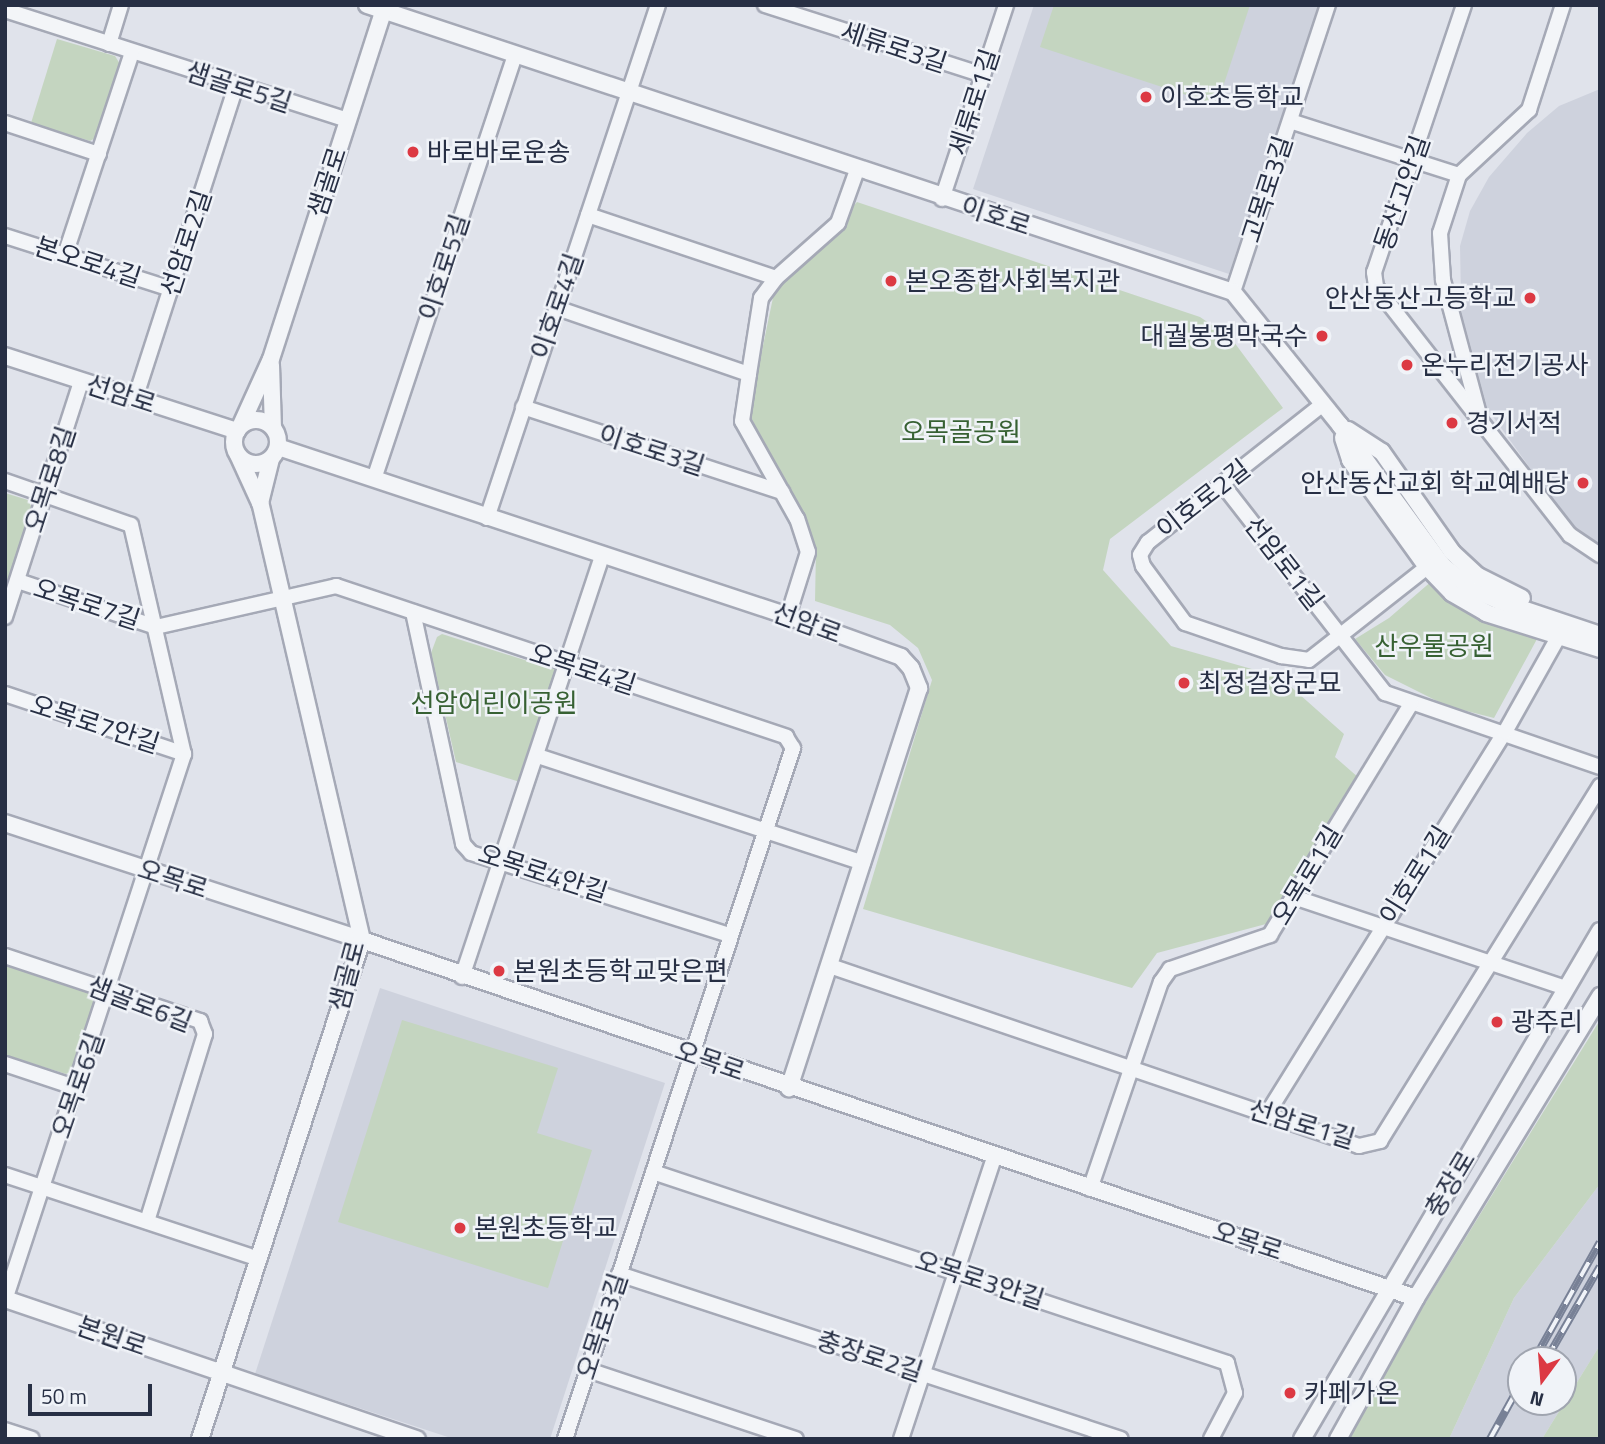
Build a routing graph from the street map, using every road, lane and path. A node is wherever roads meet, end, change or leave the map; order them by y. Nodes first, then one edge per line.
1 (121, 5) edge
2 (367, 5) edge
3 (658, 5) edge
4 (765, 5) edge
5 (1006, 5) edge
6 (1328, 5) edge
7 (1464, 5) edge
8 (1563, 5) edge
9 (384, 8) edge
10 (5, 10) edge
11 (109, 44) junction
12 (132, 52) junction
13 (515, 56) junction
14 (983, 75) junction
15 (236, 87) junction
16 (627, 93) junction
17 (347, 120) junction
18 (1290, 121) junction
19 (5, 123) edge
20 (99, 155) junction
21 (1415, 160) junction
22 (857, 170) junction
23 (1459, 175) junction
24 (942, 199) junction
25 (588, 215) junction
26 (5, 236) edge
27 (65, 255) junction
28 (776, 278) junction
29 (171, 289) junction
30 (1233, 292) junction
31 (557, 308) junction
32 (5, 356) edge
33 (271, 359) junction
34 (749, 374) junction
35 (81, 381) junction
36 (135, 399) junction
37 (1323, 404) junction
38 (523, 407) junction
39 (1480, 417) junction
40 (1340, 425) junction
41 (239, 428) junction
42 (273, 428) junction
43 (275, 453) junction
44 (239, 457) junction
45 (374, 479) junction
46 (5, 481) edge
47 (1223, 485) junction
48 (782, 492) junction
49 (44, 495) junction
50 (260, 503) junction
51 (487, 518) junction
52 (602, 555) junction
53 (1600, 555) edge
54 (1427, 567) junction
55 (18, 581) junction
56 (283, 596) junction
57 (413, 612) junction
58 (788, 616) junction
59 (5, 617) edge
60 (1600, 624) edge
61 (156, 627) junction
62 (1338, 633) junction
63 (1560, 634) junction
64 (1600, 635) edge
65 (1600, 649) edge
66 (567, 663) junction
67 (5, 694) edge
68 (1411, 704) junction
69 (1505, 732) junction
70 (184, 754) junction
71 (538, 757) junction
72 (1600, 767) edge
73 (1600, 786) edge
74 (5, 824) edge
75 (766, 831) junction
76 (503, 861) junction
77 (863, 863) junction
78 (148, 871) junction
79 (1294, 897) junction
80 (1384, 926) junction
81 (1600, 931) edge
82 (729, 935) junction
83 (362, 940) junction
84 (5, 956) edge
85 (1491, 964) junction
86 (830, 966) junction
87 (462, 977) junction
88 (1566, 988) junction
89 (109, 991) junction
90 (1600, 996) edge
91 (692, 1054) junction
92 (5, 1064) edge
93 (1133, 1066) junction
94 (77, 1088) junction
95 (789, 1088) junction
96 (1267, 1114) junction
97 (994, 1157) junction
98 (653, 1172) junction
99 (5, 1175) edge
100 (43, 1187) junction
101 (1090, 1188) junction
102 (147, 1221) junction
103 (259, 1259) junction
104 (955, 1272) junction
105 (620, 1273) junction
106 (1389, 1288) junction
107 (1416, 1298) junction
108 (5, 1299) edge
109 (588, 1370) junction
110 (922, 1373) junction
111 (220, 1374) junction
112 (5, 1430) edge
113 (32, 1439) edge
114 (200, 1439) edge
115 (417, 1439) edge
116 (565, 1439) edge
117 (796, 1439) edge
118 (901, 1439) edge
119 (1121, 1439) edge
120 (1211, 1439) edge
121 (1302, 1439) edge
122 (1338, 1439) edge

1 - 11 street
2 - 9 street, 이호로
3 - 16 street, 이호로4길
4 - 14 street, 세류로3길
5 - 14 street, 세류로1길
6 - 18 street, 고목로3길
7 - 21 street, 동산고안길
8 - 23 street
9 - 13 street, 이호로
9 - 17 street, 샘골로
10 - 11 street, 샘골로5길
11 - 12 street, 샘골로5길
12 - 15 street, 샘골로5길
12 - 20 street
13 - 16 street, 이호로
13 - 45 street, 이호로5길
14 - 24 street, 세류로1길
15 - 17 street, 샘골로5길
15 - 29 street, 선암로2길
16 - 22 street, 이호로
16 - 25 street, 이호로4길
17 - 33 street, 샘골로
18 - 21 street
18 - 30 street, 고목로3길
19 - 20 street
20 - 27 street
21 - 23 street
21 - 39 street, 동산고안길
22 - 24 street, 이호로
22 - 28 street
23 - 39 street
24 - 30 street, 이호로
25 - 28 street
25 - 31 street, 이호로4길
26 - 27 street, 본오로4길
27 - 29 street, 본오로4길
28 - 34 street
29 - 36 street, 선암로2길
30 - 37 street
31 - 34 street
31 - 38 street, 이호로4길
32 - 35 street, 선암로
33 - 41 street
33 - 42 street
34 - 48 street
35 - 36 street, 선암로
35 - 49 street, 오목로8길
36 - 41 street, 선암로
37 - 40 street
37 - 47 street, 이호로2길
38 - 48 street, 이호로3길
38 - 51 street, 이호로4길
39 - 53 street, 동산고안길
40 - 54 street
40 - 60 street
40 - 64 street
41 - 42 street
41 - 44 street
42 - 43 street
43 - 44 street
43 - 45 street, 선암로
43 - 50 street
44 - 50 street, 샘골로
45 - 51 street, 선암로
46 - 49 street, 오목로7길
47 - 62 street, 선암로1길
47 - 62 street, 이호로2길
48 - 58 street
49 - 55 street, 오목로8길
49 - 61 street, 오목로7길
50 - 56 street, 샘골로
51 - 52 street, 선암로
52 - 58 street, 선암로
52 - 66 street
54 - 62 street, 이호로2길
54 - 63 street
55 - 59 street, 오목로8길
55 - 61 street, 오목로7길
56 - 57 street, 오목로4길
56 - 61 street, 오목로4길
56 - 83 street, 샘골로
57 - 66 street, 오목로4길
57 - 76 street, 오목로4안길
58 - 77 street, 선암로
61 - 70 street, 오목로7길
62 - 68 street, 선암로1길
63 - 65 street
63 - 69 street, 이호로1길
66 - 71 street
66 - 75 street, 오목로4길
67 - 70 street, 오목로7안길
68 - 69 street, 선암로1길
68 - 79 street, 오목로1길
69 - 72 street, 선암로1길
69 - 80 street, 이호로1길
70 - 78 street, 오목로7길
71 - 75 street
71 - 76 street
73 - 85 street, 선암로1길
74 - 78 street, 오목로
75 - 77 street
75 - 82 street, 오목로4길
76 - 82 street, 오목로4안길
76 - 87 street
77 - 86 street, 선암로
78 - 83 street, 오목로
78 - 89 street, 오목로6길
79 - 80 street
79 - 93 street, 오목로1길
80 - 85 street
80 - 96 street, 이호로1길
81 - 88 street, 충장로
82 - 91 street, 오목로4길
83 - 87 street, 오목로
83 - 103 street, 샘골로
84 - 89 street, 샘골로6길
85 - 88 street
85 - 96 street, 선암로1길
86 - 93 street, 선암로1길
86 - 95 street, 선암로
87 - 91 street, 오목로
88 - 106 street, 충장로
89 - 94 street, 오목로6길
89 - 102 street, 샘골로6길
90 - 107 street, 충장로
91 - 95 street, 오목로
91 - 98 street, 오목로3길
92 - 94 street
93 - 96 street, 선암로1길
93 - 101 street, 오목로1길
94 - 100 street, 오목로6길
95 - 97 street, 오목로
97 - 101 street, 오목로
97 - 104 street
98 - 104 street, 오목로3안길
98 - 105 street, 오목로3길
99 - 100 street
100 - 102 street
100 - 108 street, 오목로6길
101 - 106 street, 오목로
102 - 103 street
103 - 111 street, 샘골로
104 - 110 street
104 - 120 street, 오목로3안길
105 - 109 street, 오목로3길
105 - 110 street, 충장로2길
106 - 107 street, 오목로
106 - 121 street, 충장로
107 - 122 street, 충장로
108 - 111 street, 본원로
109 - 116 street, 오목로3길
109 - 117 street
110 - 118 street
110 - 119 street, 충장로2길
111 - 114 street, 샘골로
111 - 115 street, 본원로
112 - 113 street

